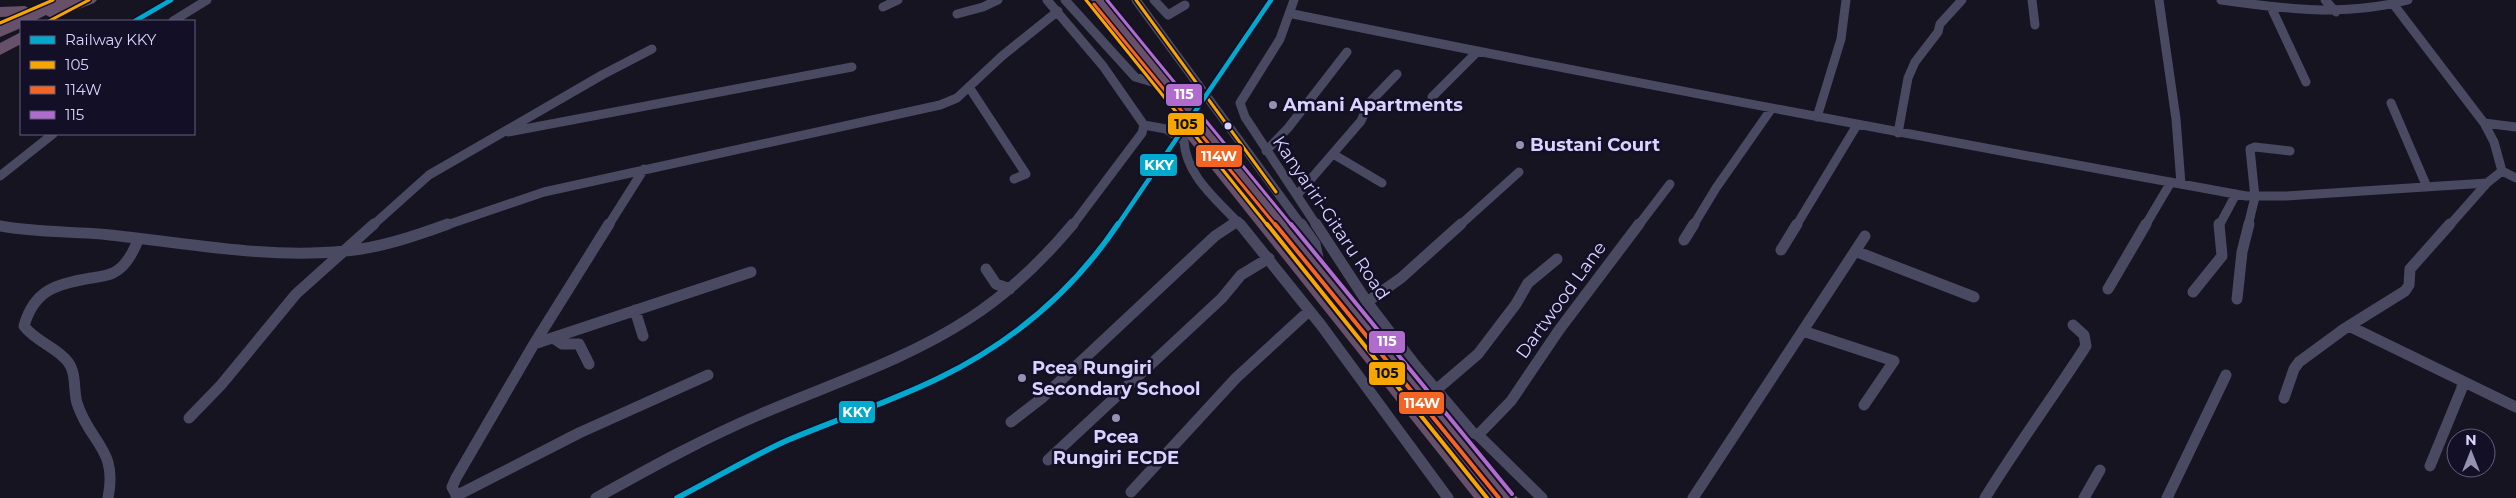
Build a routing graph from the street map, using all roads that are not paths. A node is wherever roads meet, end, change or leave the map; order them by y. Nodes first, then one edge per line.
1 (53, 0) edge
2 (208, 0) edge
3 (898, 0) edge
4 (998, 0) edge
5 (1048, 0) edge
6 (1065, 0) edge
7 (1086, 0) edge
8 (1099, 0) edge
9 (1136, 0) edge
10 (1154, 0) edge
11 (1294, 0) edge
12 (1846, 0) edge
13 (1962, 0) edge
14 (2032, 0) edge
15 (2159, 0) edge
16 (2221, 0) edge
17 (2325, 0) edge
18 (2408, 0) edge
19 (77, 2) edge
20 (2394, 4) junction
21 (1185, 5) dead end
22 (883, 7) dead end
23 (2271, 7) junction
24 (24, 11) junction
25 (1058, 11) junction
26 (0, 12) edge
27 (2336, 12) junction
28 (957, 14) dead end
29 (1293, 14) junction
30 (31, 20) edge
31 (40, 20) edge
32 (50, 20) edge
33 (175, 20) edge
34 (0, 23) edge
35 (20, 24) edge
36 (2035, 26) dead end
37 (20, 30) edge
38 (0, 32) edge
39 (20, 38) edge
40 (0, 40) edge
41 (652, 49) dead end
42 (0, 50) edge
43 (1347, 52) dead end
44 (1477, 52) junction
45 (852, 67) dead end
46 (1397, 74) dead end
47 (1152, 82) junction
48 (2306, 82) dead end
49 (969, 87) junction
50 (1168, 93) junction
51 (1432, 98) dead end
52 (2391, 103) dead end
53 (1772, 108) junction
54 (1817, 117) junction
55 (2484, 123) junction
56 (1144, 125) junction
57 (1857, 125) junction
58 (2516, 127) edge
59 (500, 133) junction
60 (1898, 133) junction
61 (52, 135) edge
62 (1203, 137) junction
63 (1266, 151) junction
64 (2290, 151) dead end
65 (1333, 154) junction
66 (644, 169) junction
67 (1519, 172) dead end
68 (2502, 172) junction
69 (0, 176) edge
70 (2516, 178) edge
71 (1014, 179) dead end
72 (2171, 182) junction
73 (1382, 183) dead end
74 (2486, 183) junction
75 (1670, 184) dead end
76 (2181, 184) junction
77 (2427, 187) junction
78 (1298, 194) junction
79 (2236, 194) junction
80 (2255, 196) junction
81 (1238, 221) junction
82 (0, 226) edge
83 (1865, 236) dead end
84 (138, 240) junction
85 (1684, 240) dead end
86 (1315, 244) junction
87 (1781, 250) dead end
88 (1855, 251) junction
89 (342, 252) junction
90 (1268, 258) junction
91 (1557, 259) dead end
92 (1340, 261) junction
93 (1320, 268) junction
94 (986, 269) dead end
95 (751, 272) dead end
96 (1010, 289) junction
97 (2108, 289) dead end
98 (2193, 292) dead end
99 (1974, 297) dead end
100 (2237, 299) dead end
101 (1367, 302) junction
102 (635, 310) junction
103 (1309, 311) junction
104 (2072, 325) dead end
105 (2349, 326) junction
106 (1803, 331) junction
107 (643, 336) dead end
108 (553, 338) junction
109 (534, 344) junction
110 (589, 364) dead end
111 (708, 375) dead end
112 (2226, 375) dead end
113 (2462, 382) junction
114 (1436, 390) junction
115 (2284, 398) dead end
116 (1864, 405) dead end
117 (2516, 407) edge
118 (189, 418) dead end
119 (1011, 422) dead end
120 (1478, 435) junction
121 (1048, 460) dead end
122 (2430, 466) dead end
123 (2100, 470) dead end
124 (1131, 492) dead end
125 (457, 497) edge
126 (108, 498) edge
127 (596, 498) edge
128 (1448, 498) edge
129 (1487, 498) edge
130 (1507, 498) edge
131 (1542, 498) edge
132 (1693, 498) edge
133 (1985, 498) edge
134 (2084, 498) edge
135 (2168, 498) edge

1 - 24 highway
2 - 33 street
3 - 22 street
4 - 28 street
5 - 25 street
6 - 47 street
7 - 47 highway
8 - 50 highway
9 - 86 street
10 - 21 street
11 - 29 street, Kanyariri-Gitaru Road
12 - 54 street
13 - 60 street
14 - 36 street
15 - 76 street
16 - 23 street
17 - 27 street
18 - 20 street
19 - 30 highway
19 - 31 highway
19 - 32 highway
20 - 27 street
20 - 55 street
23 - 27 street
23 - 48 street
24 - 26 highway
24 - 34 highway
25 - 49 street
25 - 56 street
29 - 44 street
29 - 63 street, Kanyariri-Gitaru Road
35 - 38 highway
37 - 40 highway
39 - 42 highway
41 - 59 street
43 - 63 street
44 - 51 street
44 - 53 street
45 - 59 street
46 - 65 street
47 - 50 highway
49 - 66 street
49 - 71 street
50 - 62 highway
52 - 77 street
53 - 54 street
53 - 85 street
54 - 57 street
55 - 58 street
55 - 68 street
56 - 81 street
56 - 96 street
57 - 60 street
57 - 87 street
59 - 89 street
60 - 72 street
61 - 69 street
62 - 93 highway
62 - 129 highway
63 - 78 street, Kanyariri-Gitaru Road
64 - 80 street
65 - 73 street
65 - 78 street
66 - 89 street
66 - 109 street
67 - 101 street
68 - 70 street
68 - 74 street
72 - 76 street
72 - 97 street
74 - 77 street
74 - 105 street
75 - 120 street, Dartwood Lane
76 - 79 street
77 - 80 street
78 - 92 street, Kanyariri-Gitaru Road
79 - 80 street
79 - 98 street
80 - 100 street
81 - 90 street
81 - 119 street
82 - 84 street
83 - 88 street
84 - 89 street
84 - 126 street
86 - 92 street
86 - 93 street
88 - 99 street
88 - 106 street
89 - 118 street
90 - 103 street
90 - 121 street
91 - 114 street
92 - 101 street, Kanyariri-Gitaru Road
93 - 130 highway
94 - 96 street
95 - 102 street
96 - 127 street
101 - 114 street, Kanyariri-Gitaru Road
102 - 107 street
102 - 108 street
103 - 124 street
103 - 128 street
104 - 133 street
105 - 113 street
105 - 115 street
106 - 116 street
106 - 132 street
108 - 109 street
108 - 110 street
109 - 125 street
111 - 125 street
112 - 135 street
113 - 117 street
113 - 122 street
114 - 120 street, Kanyariri-Gitaru Road
120 - 131 street, Kanyariri-Gitaru Road
123 - 134 street

